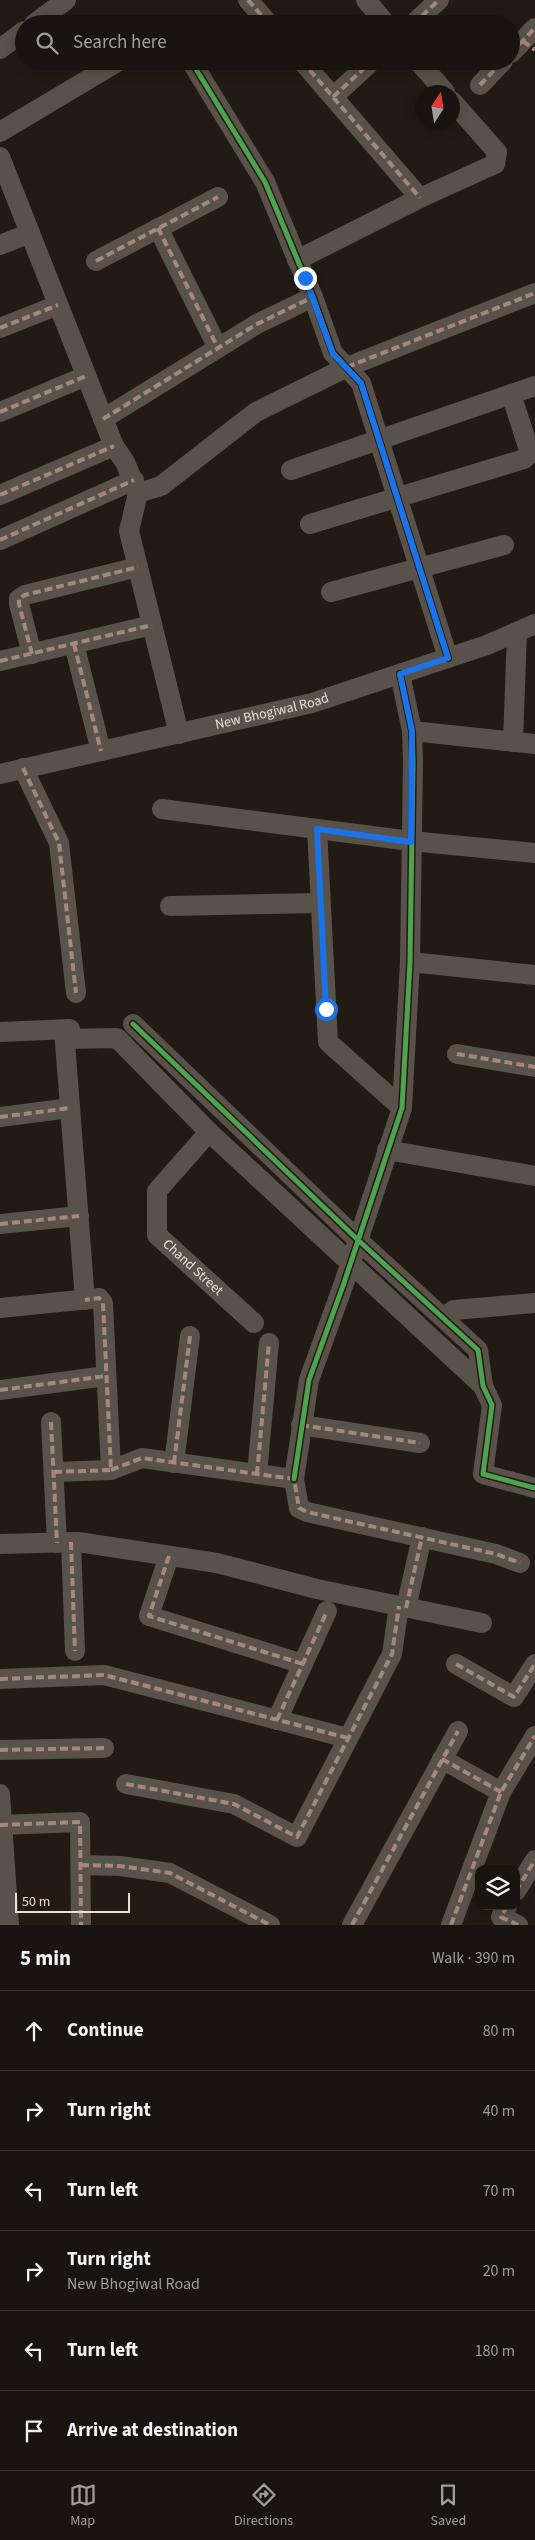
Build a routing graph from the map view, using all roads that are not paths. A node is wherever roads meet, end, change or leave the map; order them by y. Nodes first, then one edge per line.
1 (66, 0) edge
2 (248, 0) edge
3 (366, 0) edge
4 (439, 0) edge
5 (46, 15) edge
6 (261, 15) edge
7 (378, 15) edge
8 (423, 15) edge
9 (15, 38) edge
10 (0, 49) edge
11 (104, 70) edge
12 (197, 70) edge
13 (310, 70) edge
14 (362, 70) edge
15 (426, 70) edge
16 (494, 70) edge
17 (439, 85) edge
18 (480, 85) dead end
19 (333, 97) junction
20 (460, 110) edge
21 (0, 132) edge
22 (0, 157) edge
23 (218, 196) dead end
24 (420, 198) junction
25 (158, 228) junction
26 (30, 233) junction
27 (0, 245) edge
28 (297, 260) junction
29 (96, 261) dead end
30 (535, 293) edge
31 (313, 297) junction
32 (58, 305) junction
33 (0, 328) edge
34 (218, 348) junction
35 (347, 368) junction
36 (86, 376) junction
37 (535, 386) edge
38 (511, 394) junction
39 (0, 412) edge
40 (103, 419) junction
41 (379, 439) junction
42 (114, 446) junction
43 (291, 470) dead end
44 (136, 486) junction
45 (0, 495) edge
46 (397, 498) junction
47 (310, 524) dead end
48 (0, 540) edge
49 (504, 545) dead end
50 (138, 567) junction
51 (419, 567) junction
52 (331, 592) dead end
53 (152, 625) junction
54 (526, 628) edge
55 (74, 644) junction
56 (32, 654) junction
57 (448, 658) junction
58 (0, 661) edge
59 (400, 674) junction
60 (412, 731) junction
61 (179, 734) junction
62 (512, 742) junction
63 (535, 744) edge
64 (101, 751) junction
65 (22, 768) junction
66 (0, 774) edge
67 (162, 809) dead end
68 (317, 829) junction
69 (411, 842) junction
70 (535, 853) edge
71 (320, 902) junction
72 (170, 906) dead end
73 (410, 962) junction
74 (535, 975) edge
75 (76, 993) dead end
76 (133, 1024) dead end
77 (0, 1032) edge
78 (66, 1032) junction
79 (457, 1054) dead end
80 (535, 1067) edge
81 (70, 1108) junction
82 (402, 1108) junction
83 (0, 1117) edge
84 (209, 1132) junction
85 (387, 1150) junction
86 (535, 1176) edge
87 (79, 1216) junction
88 (0, 1224) edge
89 (358, 1240) junction
90 (348, 1264) junction
91 (85, 1300) junction
92 (535, 1303) edge
93 (0, 1308) edge
94 (444, 1317) junction
95 (254, 1323) dead end
96 (462, 1335) junction
97 (190, 1336) dead end
98 (269, 1343) dead end
99 (446, 1353) junction
100 (106, 1376) junction
101 (483, 1386) junction
102 (0, 1390) edge
103 (51, 1422) dead end
104 (300, 1426) junction
105 (420, 1443) dead end
106 (174, 1463) junction
107 (111, 1470) junction
108 (54, 1472) junction
109 (257, 1474) junction
110 (294, 1479) junction
111 (535, 1488) edge
112 (422, 1537) junction
113 (64, 1542) junction
114 (0, 1544) edge
115 (169, 1556) junction
116 (520, 1563) dead end
117 (402, 1607) junction
118 (327, 1610) dead end
119 (482, 1623) dead end
120 (75, 1651) dead end
121 (302, 1664) junction
122 (456, 1664) dead end
123 (535, 1664) edge
124 (0, 1679) edge
125 (277, 1720) junction
126 (458, 1731) dead end
127 (535, 1736) edge
128 (348, 1738) junction
129 (104, 1748) dead end
130 (0, 1750) edge
131 (442, 1759) junction
132 (126, 1784) dead end
133 (501, 1792) junction
134 (0, 1794) edge
135 (1, 1825) edge
136 (81, 1865) junction
137 (533, 1866) edge
138 (520, 1885) edge
139 (505, 1910) edge
140 (9, 1925) edge
141 (82, 1925) edge
142 (270, 1925) edge
143 (352, 1925) edge
144 (451, 1925) edge
145 (518, 1925) edge

1 - 5 street
2 - 6 street
3 - 7 street
4 - 8 street
9 - 10 street
11 - 21 street
12 - 28 street
13 - 19 street
14 - 19 street
15 - 17 street
16 - 18 street
19 - 24 street
20 - 24 street
22 - 26 street
23 - 25 street
24 - 28 street
25 - 29 street
25 - 34 street
26 - 27 street
26 - 32 street
28 - 31 street
30 - 35 street
31 - 34 street
31 - 35 street
32 - 33 street
32 - 36 street
34 - 40 street
35 - 41 street
35 - 44 street
36 - 39 street
36 - 40 street
37 - 38 street
38 - 41 street
38 - 46 street
40 - 42 street
41 - 43 street
41 - 46 street
42 - 44 street
42 - 45 street
44 - 48 street
44 - 50 street
46 - 47 street
46 - 51 street
49 - 51 street
50 - 53 street
50 - 56 street
51 - 52 street
51 - 57 street
53 - 55 street
53 - 61 street
54 - 57 street, New Bhogiwal Road
54 - 62 street
55 - 56 street
55 - 64 street
56 - 58 street
57 - 59 street, New Bhogiwal Road
59 - 60 street
59 - 61 street, New Bhogiwal Road
60 - 62 street
60 - 69 street
61 - 64 street, New Bhogiwal Road
62 - 63 street
64 - 65 street, New Bhogiwal Road
65 - 66 street, New Bhogiwal Road
65 - 75 street
67 - 68 street
68 - 69 street
68 - 71 street
69 - 70 street
69 - 73 street
71 - 72 street
71 - 82 street
73 - 74 street
73 - 82 street
76 - 89 street
77 - 78 street
78 - 81 street
78 - 84 street
79 - 80 street
81 - 83 street
81 - 87 street
82 - 85 street
84 - 90 street
84 - 95 street, Chand Street
85 - 86 street
85 - 89 street
87 - 88 street
87 - 91 street
89 - 90 street
89 - 94 street
90 - 99 street
90 - 104 street
91 - 93 street
91 - 100 street
92 - 94 street
94 - 96 street
96 - 99 street
96 - 101 street
97 - 106 street
98 - 109 street
99 - 101 street
100 - 102 street
100 - 107 street
101 - 111 street
103 - 108 street
104 - 105 street
104 - 110 street
106 - 107 street
106 - 109 street
107 - 108 street
108 - 113 street
109 - 110 street
110 - 112 street
112 - 116 street
112 - 117 street
113 - 114 street
113 - 115 street
113 - 120 street
115 - 117 street
115 - 121 street
117 - 119 street
117 - 128 street
118 - 121 street
121 - 125 street
122 - 123 street
124 - 125 street
125 - 128 street
126 - 131 street
127 - 133 street
128 - 132 street
129 - 130 street
131 - 133 street
131 - 143 street
133 - 144 street
134 - 135 street
135 - 136 street
135 - 140 street
136 - 141 street
136 - 142 street
137 - 138 street
139 - 145 street

